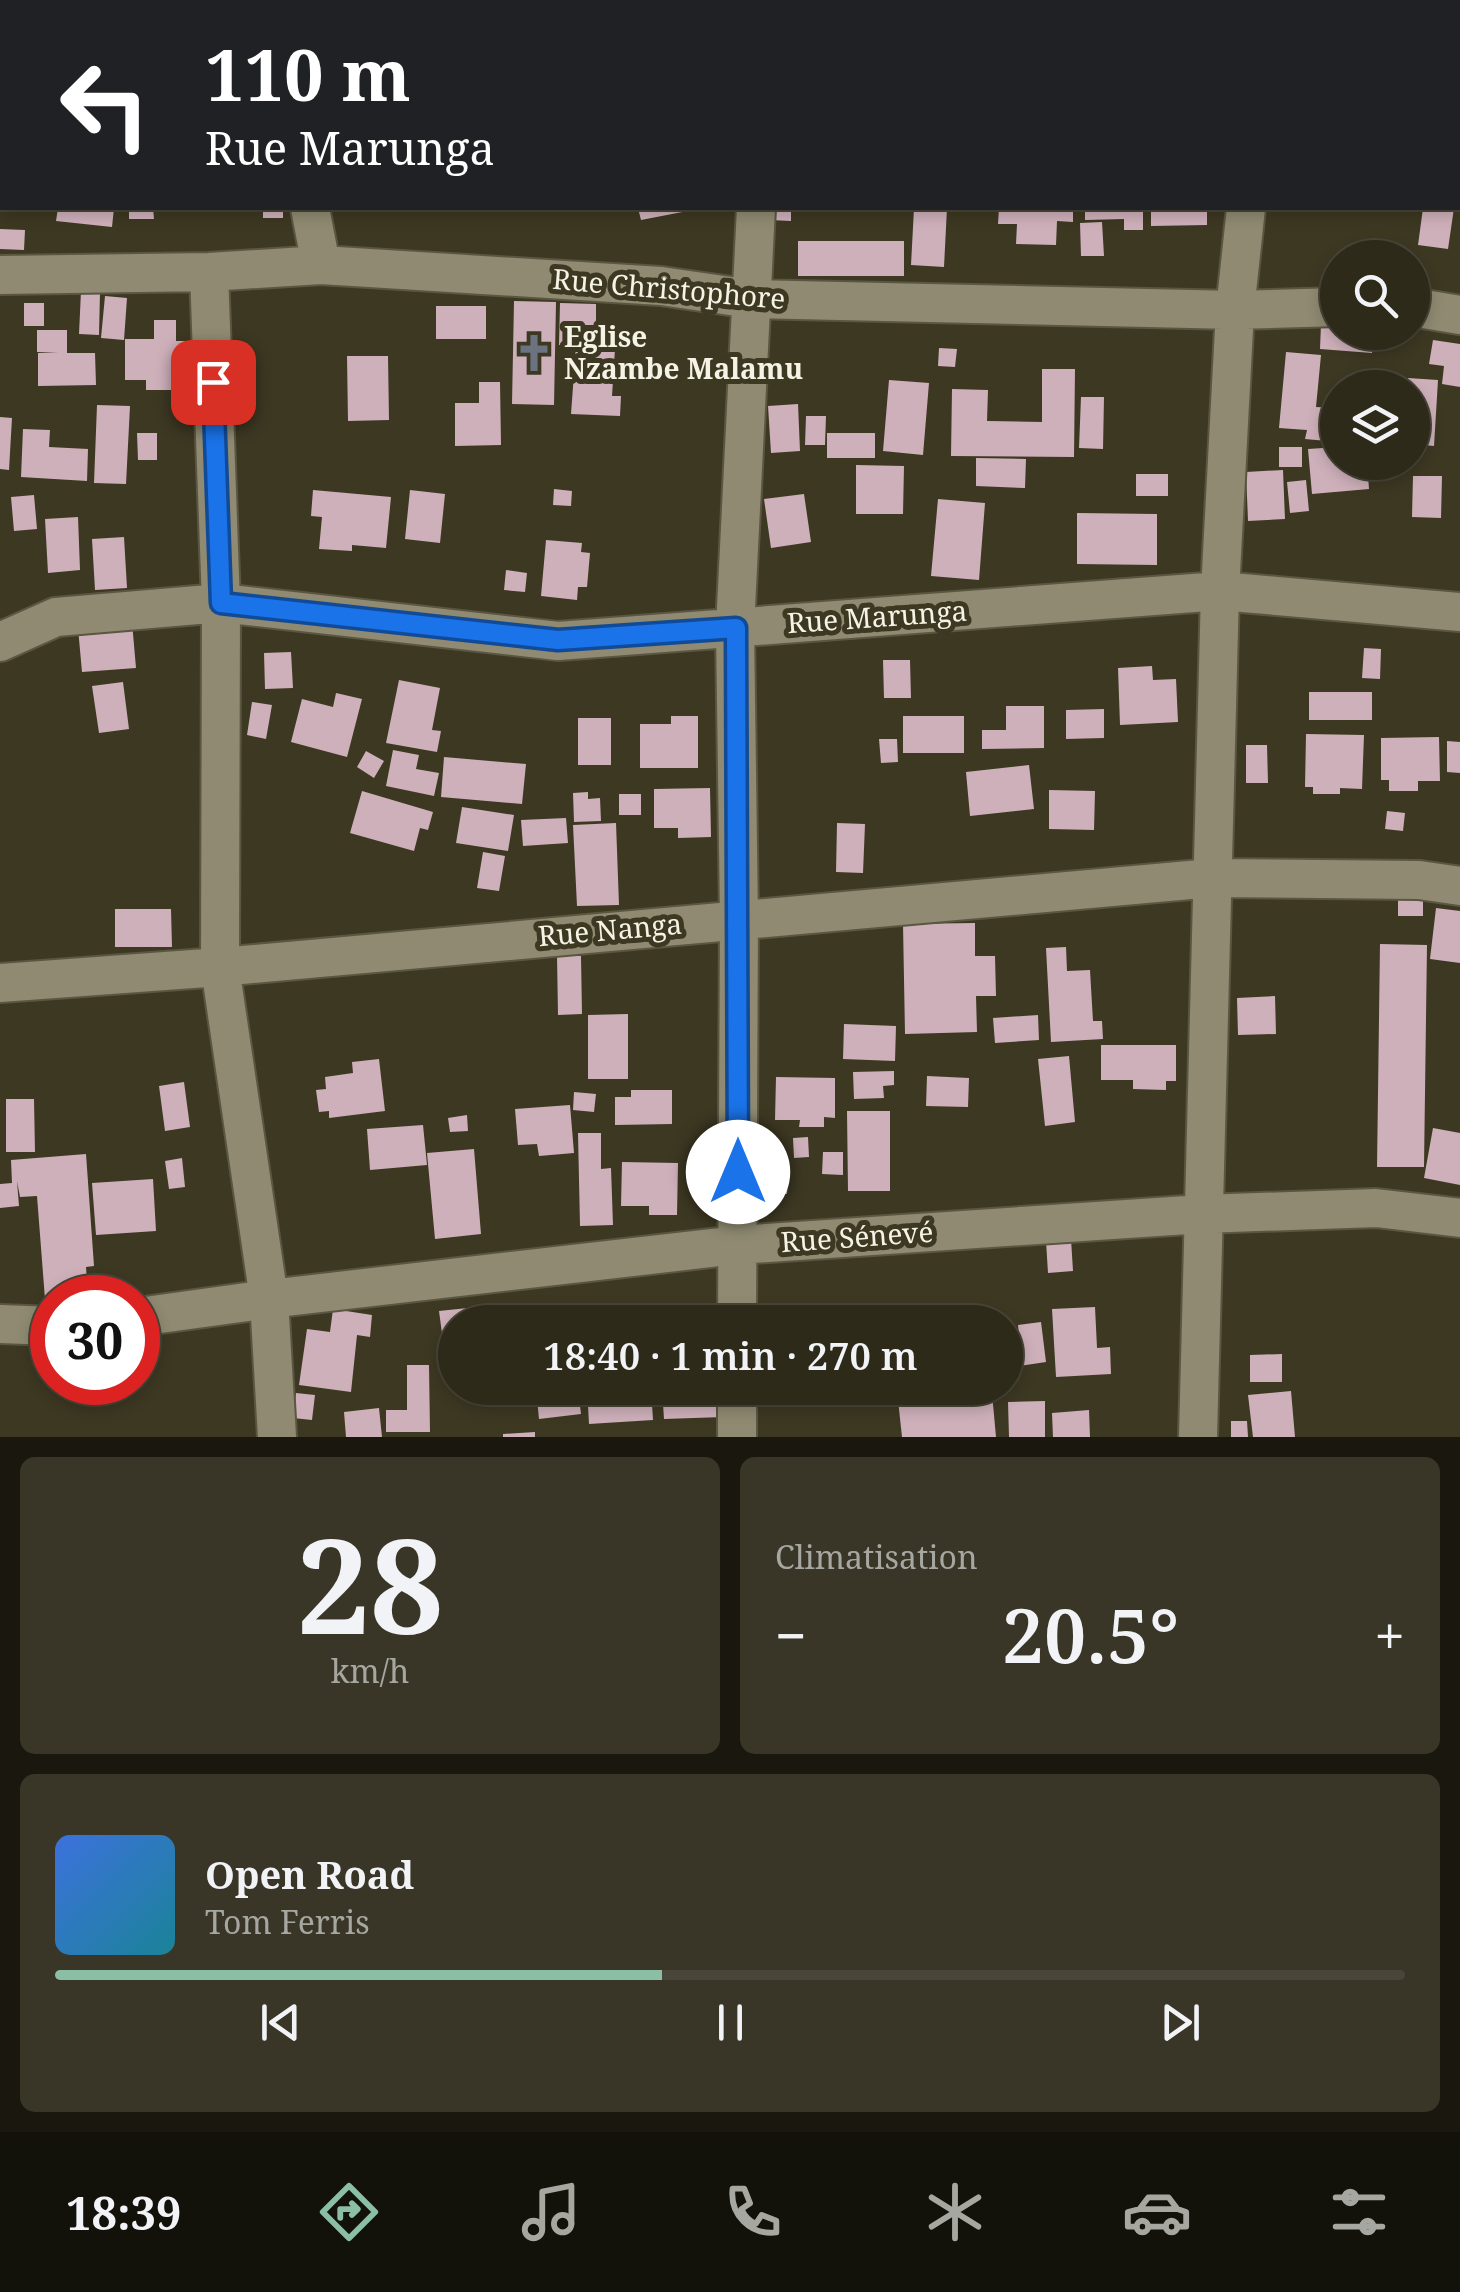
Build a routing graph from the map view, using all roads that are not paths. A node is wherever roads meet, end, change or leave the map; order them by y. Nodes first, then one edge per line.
1 (310, 210) edge
2 (756, 210) edge
3 (1246, 210) edge
4 (321, 265) junction
5 (209, 272) junction
6 (0, 275) edge
7 (751, 300) junction
8 (1320, 308) edge
9 (1235, 310) junction
10 (1430, 310) edge
11 (1460, 314) edge
12 (1220, 591) junction
13 (221, 603) junction
14 (1460, 612) edge
15 (736, 628) junction
16 (0, 642) edge
17 (1212, 878) junction
18 (1460, 886) edge
19 (739, 918) junction
20 (220, 967) junction
21 (0, 983) edge
22 (1202, 1214) junction
23 (1460, 1218) edge
24 (737, 1244) junction
25 (269, 1299) junction
26 (737, 1305) edge
27 (160, 1315) edge
28 (0, 1324) edge
29 (30, 1325) edge
30 (737, 1405) edge
31 (278, 1437) edge
32 (737, 1437) edge
33 (1198, 1437) edge

1 - 4 street
2 - 7 street
3 - 9 street
4 - 5 street, Rue Christophore
4 - 7 street, Rue Christophore
5 - 6 street, Rue Christophore
5 - 13 street
7 - 9 street, Rue Christophore
7 - 15 street
8 - 9 street, Rue Christophore
9 - 12 street
10 - 11 street
12 - 14 street, Rue Marunga
12 - 15 street, Rue Marunga
12 - 17 street
13 - 15 street, Rue Marunga
13 - 16 street, Rue Marunga
13 - 20 street
15 - 19 street
17 - 18 street, Rue Nanga
17 - 19 street, Rue Nanga
17 - 22 street
19 - 20 street, Rue Nanga
19 - 24 street
20 - 21 street, Rue Nanga
20 - 25 street
22 - 23 street, Rue Sénevé
22 - 24 street, Rue Sénevé
22 - 33 street
24 - 25 street, Rue Sénevé
24 - 26 street
25 - 27 street, Rue Sénevé
25 - 31 street
28 - 29 street
30 - 32 street

